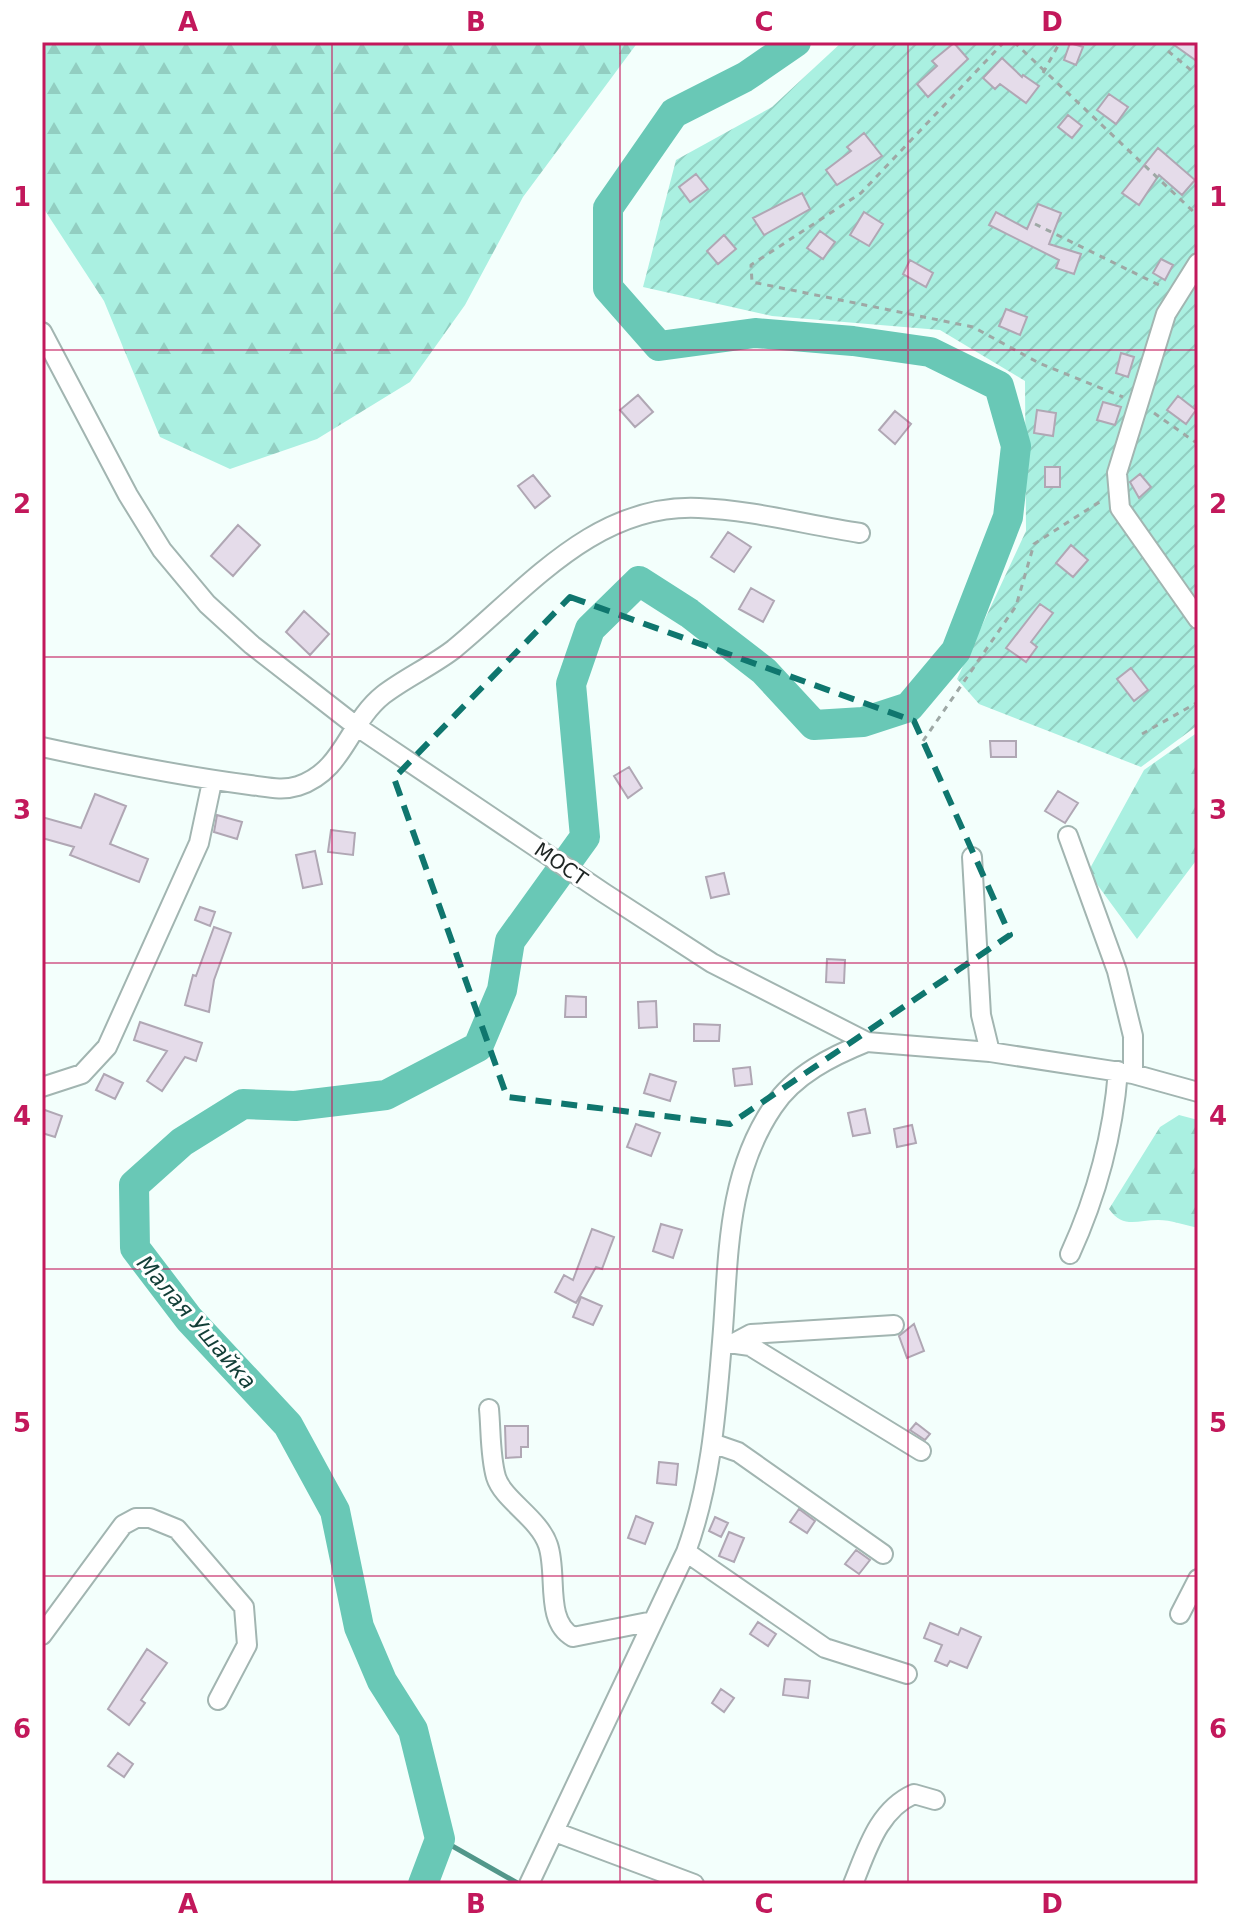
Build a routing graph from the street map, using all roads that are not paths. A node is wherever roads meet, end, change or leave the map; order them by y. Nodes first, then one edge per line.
1 (1198, 263) edge
2 (42, 332) edge
3 (860, 533) dead end
4 (1198, 619) edge
5 (356, 726) junction
6 (42, 747) edge
7 (212, 782) junction
8 (1068, 836) dead end
9 (972, 857) dead end
10 (867, 1042) junction
11 (990, 1052) junction
12 (1125, 1073) junction
13 (42, 1087) edge
14 (1198, 1092) edge
15 (1070, 1254) dead end
16 (894, 1325) dead end
17 (729, 1342) junction
18 (489, 1409) dead end
19 (712, 1443) junction
20 (921, 1451) dead end
21 (686, 1552) junction
22 (883, 1554) dead end
23 (1198, 1579) edge
24 (1180, 1614) dead end
25 (653, 1621) junction
26 (42, 1635) edge
27 (907, 1674) dead end
28 (218, 1700) dead end
29 (935, 1800) dead end
30 (555, 1832) junction
31 (529, 1884) edge
32 (694, 1884) edge
33 (853, 1884) edge

1 - 4 street
2 - 5 street, МОСТ
3 - 5 street
5 - 7 street
5 - 10 street, МОСТ
6 - 7 street
7 - 13 street
8 - 12 street
9 - 11 street
10 - 11 street
10 - 17 street
11 - 12 street
12 - 14 street
12 - 15 street
16 - 17 street
17 - 19 street
17 - 20 street
18 - 25 street
19 - 21 street
19 - 22 street
21 - 25 street
21 - 27 street
23 - 24 street
25 - 30 street
26 - 28 street
29 - 33 street
30 - 31 street
30 - 32 street

